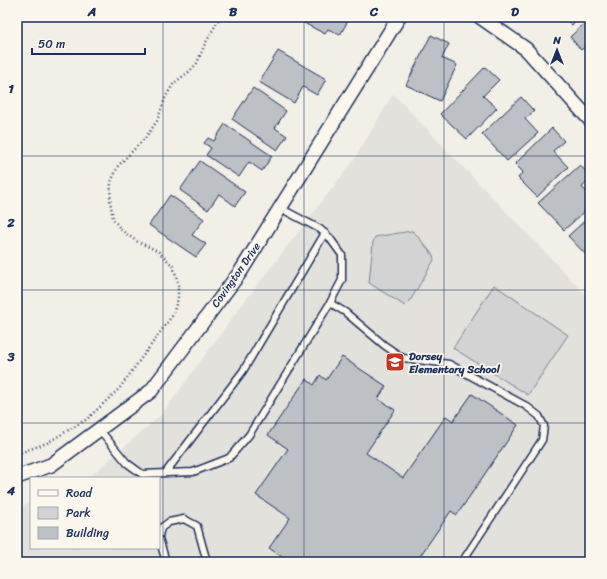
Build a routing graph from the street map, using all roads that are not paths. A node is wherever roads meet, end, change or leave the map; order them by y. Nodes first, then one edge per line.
1 (399, 17) edge
2 (480, 17) edge
3 (590, 120) edge
4 (280, 208) junction
5 (325, 233) junction
6 (330, 303) junction
7 (99, 429) junction
8 (166, 472) junction
9 (17, 477) edge
10 (160, 532) edge
11 (160, 541) edge
12 (166, 562) edge
13 (208, 562) edge
14 (462, 562) edge

1 - 4 street, Covington Drive
2 - 3 street
4 - 5 lane
4 - 7 street, Covington Drive
5 - 6 lane
5 - 8 lane
6 - 8 lane
6 - 14 lane
7 - 8 lane
7 - 9 street, Covington Drive
10 - 13 lane
11 - 12 lane

